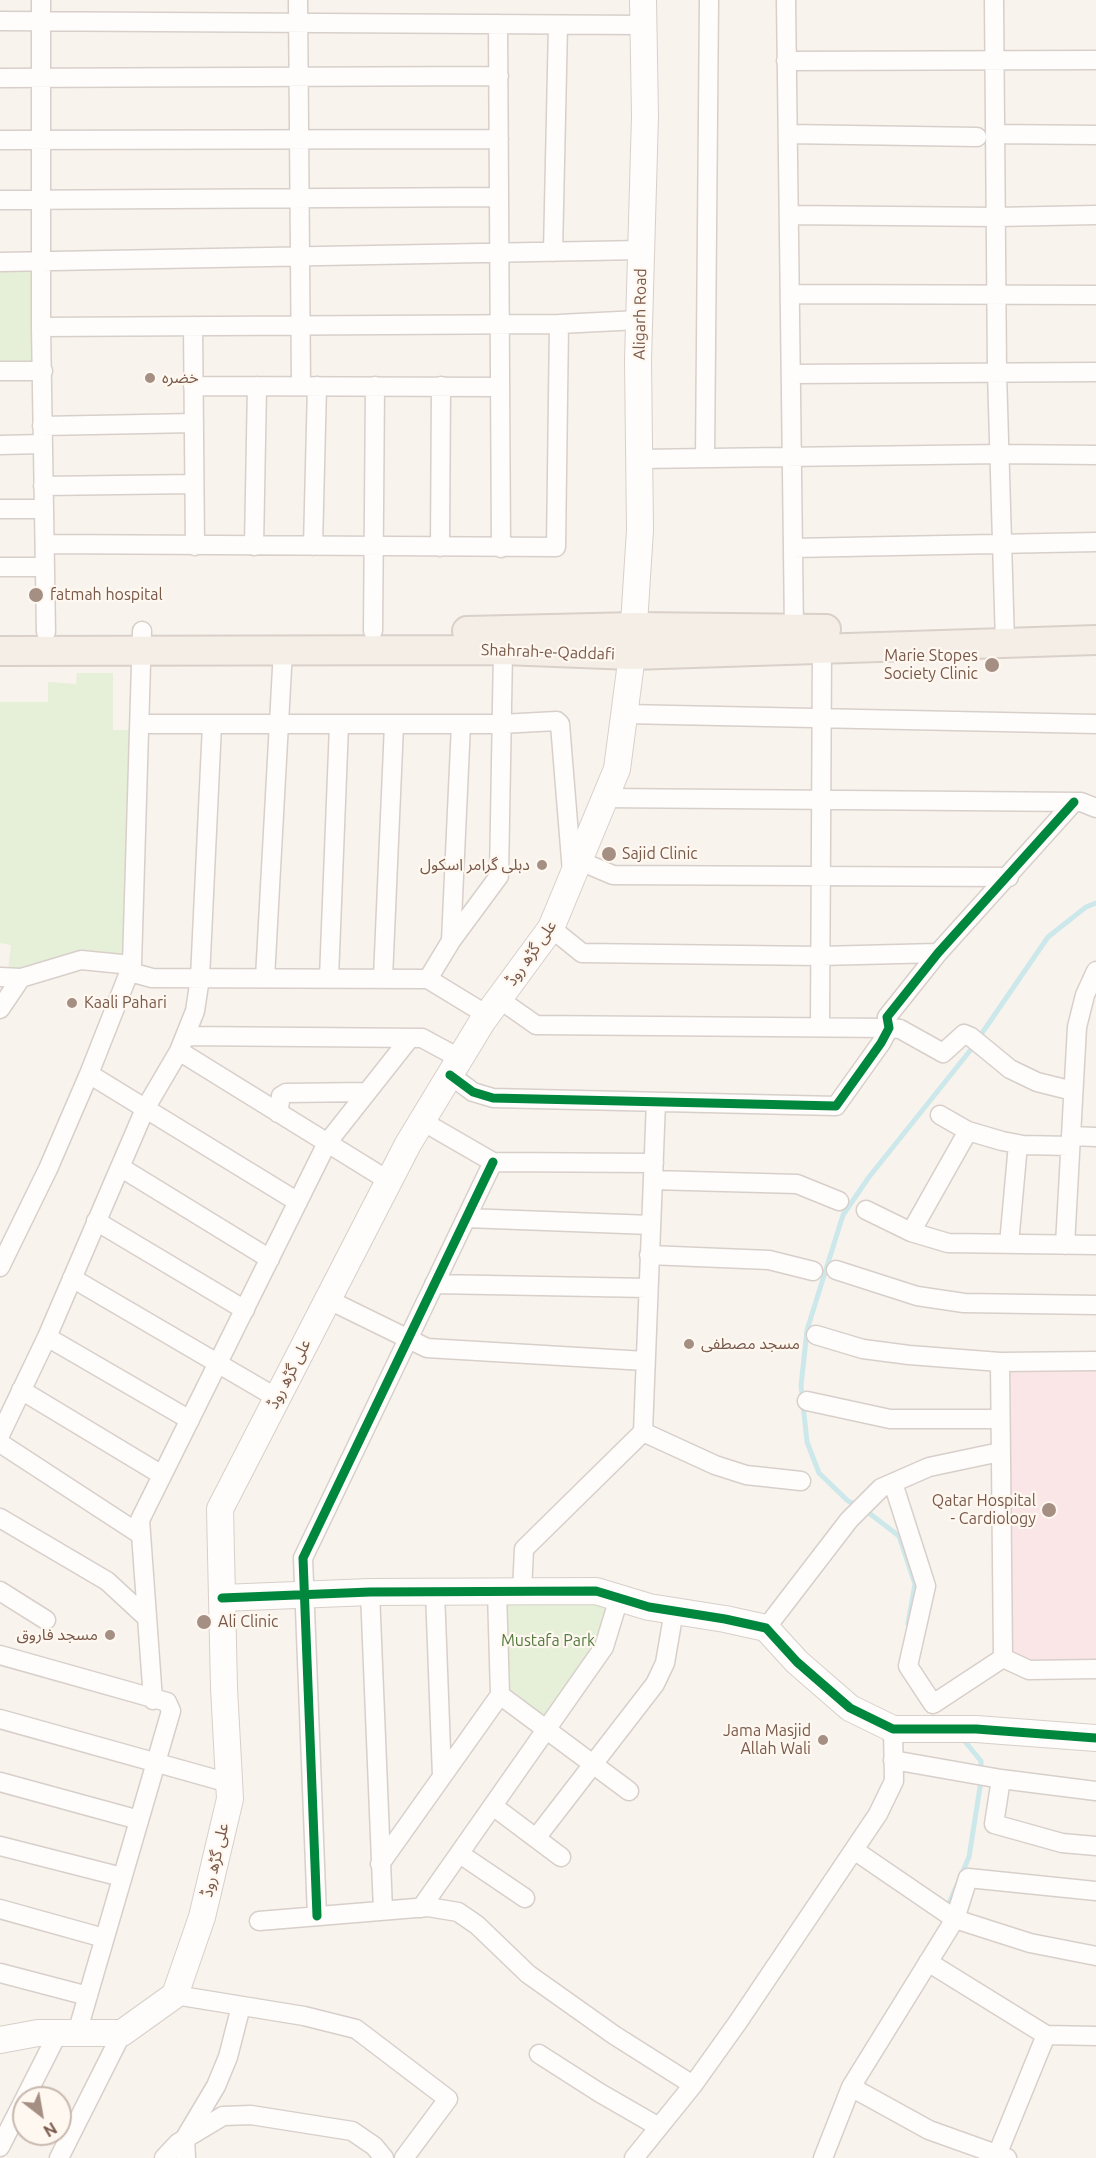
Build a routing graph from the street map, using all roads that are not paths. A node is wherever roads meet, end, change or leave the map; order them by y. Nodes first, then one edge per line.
1 (41, 0) edge
2 (298, 0) edge
3 (643, 0) edge
4 (710, 0) edge
5 (786, 0) edge
6 (994, 0) edge
7 (0, 21) edge
8 (41, 21) junction
9 (298, 23) junction
10 (498, 24) junction
11 (558, 25) junction
12 (642, 25) junction
13 (1096, 60) edge
14 (786, 61) junction
15 (994, 61) junction
16 (498, 76) junction
17 (299, 77) junction
18 (0, 78) edge
19 (41, 78) junction
20 (788, 134) junction
21 (995, 134) junction
22 (1096, 135) edge
23 (977, 137) dead end
24 (499, 139) junction
25 (0, 140) edge
26 (299, 140) junction
27 (41, 141) junction
28 (499, 197) junction
29 (300, 198) junction
30 (0, 200) edge
31 (41, 200) junction
32 (789, 215) junction
33 (1096, 215) edge
34 (996, 217) junction
35 (641, 250) junction
36 (553, 252) junction
37 (500, 254) junction
38 (300, 257) junction
39 (41, 261) junction
40 (0, 262) edge
41 (790, 294) junction
42 (997, 295) junction
43 (1096, 295) edge
44 (639, 320) junction
45 (559, 324) junction
46 (500, 325) junction
47 (193, 326) junction
48 (301, 326) junction
49 (41, 327) junction
50 (0, 371) edge
51 (43, 371) junction
52 (998, 372) junction
53 (1096, 372) edge
54 (792, 374) junction
55 (193, 386) junction
56 (257, 386) junction
57 (309, 386) junction
58 (375, 386) junction
59 (441, 386) junction
60 (500, 387) junction
61 (194, 423) junction
62 (42, 426) junction
63 (43, 444) junction
64 (0, 445) edge
65 (1001, 454) junction
66 (1096, 455) edge
67 (793, 457) junction
68 (705, 458) junction
69 (639, 459) junction
70 (194, 484) junction
71 (44, 486) junction
72 (0, 509) edge
73 (44, 509) junction
74 (1004, 542) junction
75 (1096, 542) edge
76 (45, 544) junction
77 (195, 546) junction
78 (254, 546) junction
79 (313, 546) junction
80 (374, 547) junction
81 (440, 547) junction
82 (501, 548) junction
83 (793, 548) junction
84 (0, 567) edge
85 (45, 567) junction
86 (1096, 624) edge
87 (794, 630) junction
88 (0, 631) edge
89 (373, 631) junction
90 (46, 632) junction
91 (1004, 635) junction
92 (1096, 640) edge
93 (142, 641) junction
94 (633, 641) junction
95 (822, 648) junction
96 (283, 650) junction
97 (503, 650) junction
98 (0, 651) edge
99 (625, 714) junction
100 (820, 718) junction
101 (140, 724) junction
102 (394, 724) junction
103 (460, 724) junction
104 (501, 724) junction
105 (1096, 724) edge
106 (212, 725) junction
107 (281, 725) junction
108 (339, 725) junction
109 (605, 798) junction
110 (820, 800) junction
111 (1074, 802) junction
112 (1096, 808) edge
113 (576, 870) junction
114 (1009, 877) junction
115 (820, 878) junction
116 (551, 928) junction
117 (451, 941) junction
118 (938, 953) junction
119 (820, 956) junction
120 (131, 968) junction
121 (1096, 971) edge
122 (0, 977) edge
123 (21, 978) junction
124 (200, 978) junction
125 (266, 978) junction
126 (329, 978) junction
127 (382, 978) junction
128 (428, 979) junction
129 (493, 1007) junction
130 (0, 1009) edge
131 (820, 1027) junction
132 (889, 1028) junction
133 (410, 1038) junction
134 (182, 1044) junction
135 (455, 1066) junction
136 (89, 1074) junction
137 (1073, 1091) junction
138 (367, 1092) junction
139 (656, 1102) junction
140 (145, 1109) junction
141 (278, 1113) junction
142 (940, 1116) dead end
143 (422, 1121) junction
144 (968, 1131) junction
145 (1096, 1137) edge
146 (1071, 1141) junction
147 (327, 1143) junction
148 (1018, 1144) junction
149 (493, 1162) junction
150 (120, 1167) junction
151 (653, 1172) junction
152 (389, 1181) junction
153 (839, 1201) dead end
154 (298, 1202) junction
155 (866, 1210) dead end
156 (466, 1218) junction
157 (96, 1221) junction
158 (651, 1225) junction
159 (911, 1232) junction
160 (1009, 1244) junction
161 (1065, 1245) junction
162 (1096, 1245) edge
163 (650, 1255) junction
164 (270, 1259) junction
165 (0, 1267) edge
166 (836, 1270) dead end
167 (813, 1271) dead end
168 (72, 1278) junction
169 (434, 1284) junction
170 (648, 1288) junction
171 (327, 1299) junction
172 (1096, 1305) edge
173 (244, 1310) junction
174 (816, 1335) dead end
175 (47, 1337) junction
176 (407, 1341) junction
177 (645, 1360) junction
178 (1096, 1361) edge
179 (1000, 1362) junction
180 (217, 1365) junction
181 (21, 1389) junction
182 (276, 1398) junction
183 (807, 1401) dead end
184 (1000, 1419) junction
185 (190, 1420) junction
186 (643, 1432) junction
187 (0, 1435) edge
188 (0, 1443) edge
189 (1000, 1452) junction
190 (162, 1475) junction
191 (801, 1481) dead end
192 (893, 1483) junction
193 (0, 1518) edge
194 (141, 1535) junction
195 (510, 1591) junction
196 (0, 1592) edge
197 (370, 1592) junction
198 (435, 1592) junction
199 (305, 1594) junction
200 (222, 1598) junction
201 (619, 1598) junction
202 (674, 1611) junction
203 (147, 1618) junction
204 (46, 1620) dead end
205 (766, 1628) junction
206 (0, 1655) edge
207 (1003, 1658) junction
208 (1096, 1669) edge
209 (500, 1695) junction
210 (153, 1700) junction
211 (0, 1719) edge
212 (892, 1729) junction
213 (547, 1730) junction
214 (1096, 1738) edge
215 (893, 1760) junction
216 (156, 1762) junction
217 (593, 1764) junction
218 (442, 1776) junction
219 (996, 1778) junction
220 (0, 1782) edge
221 (229, 1783) junction
222 (629, 1791) dead end
223 (1096, 1791) edge
224 (493, 1806) junction
225 (139, 1820) junction
226 (536, 1838) junction
227 (0, 1846) edge
228 (1096, 1846) edge
229 (854, 1850) junction
230 (460, 1854) junction
231 (561, 1857) dead end
232 (380, 1864) junction
233 (122, 1877) junction
234 (1096, 1891) edge
235 (525, 1898) dead end
236 (421, 1908) junction
237 (0, 1910) edge
238 (383, 1910) junction
239 (317, 1916) junction
240 (950, 1916) junction
241 (260, 1920) dead end
242 (104, 1938) junction
243 (1096, 1956) edge
244 (928, 1962) junction
245 (0, 1973) edge
246 (175, 1995) junction
247 (88, 1996) junction
248 (241, 2006) junction
249 (67, 2033) junction
250 (122, 2033) junction
251 (1046, 2035) junction
252 (1096, 2036) edge
253 (0, 2040) edge
254 (539, 2054) dead end
255 (693, 2085) junction
256 (32, 2086) edge
257 (851, 2087) junction
258 (12, 2123) edge
259 (659, 2127) junction
260 (185, 2138) junction
261 (0, 2147) edge
262 (1002, 2156) edge
263 (58, 2158) edge
264 (164, 2158) edge
265 (186, 2158) edge
266 (384, 2158) edge
267 (404, 2158) edge
268 (634, 2158) edge
269 (823, 2158) edge

1 - 8 street
2 - 9 street
3 - 12 main road, Aligarh Road
4 - 68 street
5 - 14 street
6 - 15 street
7 - 8 street
8 - 9 street
8 - 19 street
9 - 10 street
9 - 17 street
10 - 11 street
10 - 16 street
11 - 12 street
11 - 36 street
12 - 35 main road, Aligarh Road
13 - 15 street
14 - 15 street
14 - 20 street
15 - 21 street
16 - 17 street
16 - 24 street
17 - 19 street
17 - 26 street
18 - 19 street
19 - 27 street
20 - 23 street
20 - 32 street
21 - 22 street
21 - 34 street
24 - 26 street
24 - 28 street
25 - 27 street
26 - 27 street
26 - 29 street
27 - 31 street
28 - 29 street
28 - 37 street
29 - 31 street
29 - 38 street
30 - 31 street
31 - 39 street
32 - 34 street
32 - 41 street
33 - 34 street
34 - 42 street
35 - 36 street
35 - 44 main road, Aligarh Road
36 - 37 street
37 - 38 street
37 - 46 street
38 - 39 street
38 - 48 street
39 - 40 street
39 - 49 street
41 - 42 street
41 - 54 street
42 - 43 street
42 - 52 street
44 - 45 street
44 - 69 main road, Aligarh Road
45 - 46 street
45 - 82 street
46 - 48 street
46 - 60 street
47 - 48 street
47 - 49 street
47 - 55 street
48 - 57 street
49 - 51 street
50 - 51 street
51 - 62 street
52 - 53 street
52 - 54 street
52 - 65 street
54 - 67 street
55 - 56 street
55 - 61 street
56 - 57 street
56 - 78 street
57 - 58 street
57 - 79 street
58 - 59 street
58 - 80 street
59 - 60 street
59 - 81 street
60 - 82 street
61 - 62 street
61 - 70 street
62 - 63 street
63 - 64 street
63 - 71 street
65 - 66 street
65 - 67 street
65 - 74 street
67 - 68 street
67 - 83 street
68 - 69 street
69 - 94 main road, Aligarh Road
70 - 71 street
70 - 77 street
71 - 73 street
72 - 73 street
73 - 76 street
74 - 75 street
74 - 83 street
74 - 91 street
76 - 77 street
76 - 85 street
77 - 78 street
78 - 79 street
79 - 80 street
80 - 81 street
80 - 89 street
81 - 82 street
83 - 87 street
84 - 85 street
85 - 90 street
86 - 91 main road, Shahrah-e-Qaddafi
87 - 91 main road, Shahrah-e-Qaddafi
87 - 94 main road, Shahrah-e-Qaddafi
88 - 90 main road, Shahrah-e-Qaddafi
89 - 93 main road, Shahrah-e-Qaddafi
89 - 94 main road, Shahrah-e-Qaddafi
90 - 93 main road, Shahrah-e-Qaddafi
91 - 92 main road, Shahrah-e-Qaddafi
91 - 95 main road, Shahrah-e-Qaddafi
93 - 96 main road, Shahrah-e-Qaddafi
93 - 98 main road, Shahrah-e-Qaddafi
93 - 101 street
94 - 95 main road, Shahrah-e-Qaddafi
94 - 97 main road, Shahrah-e-Qaddafi
94 - 99 main road, علی گڑھ روڈ
95 - 100 street
96 - 97 main road, Shahrah-e-Qaddafi
96 - 107 street
97 - 104 street
99 - 100 street
99 - 109 main road, علی گڑھ روڈ
100 - 105 street
100 - 110 street
101 - 106 street
101 - 120 street
102 - 103 street
102 - 108 street
102 - 127 street
103 - 104 street
103 - 117 street
104 - 113 street
104 - 117 street
106 - 107 street
106 - 124 street
107 - 108 street
107 - 125 street
108 - 126 street
109 - 110 street
109 - 113 main road, علی گڑھ روڈ
110 - 111 street
110 - 115 street
111 - 112 street
111 - 114 street
113 - 115 street
113 - 116 main road, علی گڑھ روڈ
114 - 115 street
114 - 118 street
115 - 119 street
116 - 119 street
116 - 129 main road, علی گڑھ روڈ
117 - 128 street
118 - 119 street
118 - 132 street
119 - 131 street
120 - 123 street
120 - 124 street
120 - 136 street
121 - 137 street
122 - 123 street
123 - 130 street
124 - 125 street
124 - 134 street
125 - 126 street
126 - 127 street
127 - 128 street
128 - 129 street
129 - 131 street
129 - 135 main road, علی گڑھ روڈ
131 - 132 street
132 - 137 street
132 - 139 street
133 - 134 street
133 - 135 street
133 - 138 street
134 - 140 street
134 - 141 street
135 - 139 street
135 - 143 main road, علی گڑھ روڈ
136 - 140 street
136 - 165 street
137 - 146 street
138 - 141 street
138 - 147 street
139 - 151 street
140 - 150 street
140 - 154 street
141 - 147 street
142 - 144 street
143 - 149 street
143 - 152 main road, علی گڑھ روڈ
144 - 148 street
144 - 159 street
145 - 146 street
146 - 148 street
146 - 161 street
147 - 152 street
147 - 154 street
148 - 160 street
149 - 151 street
149 - 156 street
150 - 157 street
150 - 164 street
151 - 153 street
151 - 158 street
152 - 171 main road, علی گڑھ روڈ
154 - 164 street
155 - 159 street
156 - 158 street
156 - 169 street
157 - 168 street
157 - 173 street
158 - 163 street
159 - 160 street
160 - 161 street
161 - 162 street
163 - 167 street
163 - 170 street
164 - 173 street
166 - 172 street
168 - 175 street
168 - 180 street
169 - 170 street
169 - 176 street
170 - 177 street
171 - 176 street
171 - 182 main road, علی گڑھ روڈ
173 - 180 street
174 - 179 street
175 - 181 street
175 - 185 street
176 - 177 street
176 - 199 street
177 - 186 street
178 - 179 street
179 - 184 street
180 - 182 street
180 - 185 street
181 - 187 street
181 - 190 street
182 - 200 main road, علی گڑھ روڈ
183 - 184 street
184 - 189 street
185 - 190 street
186 - 191 street
186 - 195 street
188 - 194 street
189 - 192 street
189 - 207 street
190 - 194 street
192 - 205 street
192 - 207 street
193 - 203 street
194 - 203 street
195 - 198 main road
195 - 201 main road
195 - 209 street
196 - 204 street
197 - 198 main road
197 - 199 main road
197 - 232 street
198 - 218 street
199 - 200 main road
199 - 239 street
200 - 221 main road, علی گڑھ روڈ
201 - 202 main road
201 - 213 street
202 - 205 main road
202 - 217 street
203 - 210 street
205 - 212 main road
206 - 210 street
207 - 208 street
209 - 213 street
209 - 218 street
210 - 216 street
211 - 216 street
212 - 214 main road
212 - 215 street
213 - 217 street
213 - 224 street
215 - 219 street
215 - 229 street
216 - 221 street
216 - 225 street
217 - 222 street
217 - 226 street
218 - 232 street
219 - 223 street
219 - 228 street
220 - 225 street
221 - 246 main road, علی گڑھ روڈ
224 - 226 street
224 - 230 street
225 - 233 street
226 - 231 street
227 - 233 street
229 - 240 street
229 - 255 street
230 - 235 street
230 - 236 street
232 - 238 street
233 - 242 street
234 - 240 street
236 - 238 street
236 - 255 street
237 - 242 street
238 - 239 street
239 - 241 street
240 - 243 street
240 - 244 street
242 - 247 street
244 - 251 street
244 - 257 street
245 - 247 street
246 - 248 street
246 - 250 main road
247 - 249 street
248 - 260 street
248 - 267 street
249 - 250 main road
249 - 253 main road
249 - 256 street
250 - 263 street
251 - 252 street
251 - 262 street
254 - 259 street
255 - 259 street
257 - 262 street
257 - 269 street
258 - 261 street
259 - 268 street
260 - 264 street
260 - 265 street
260 - 266 street

